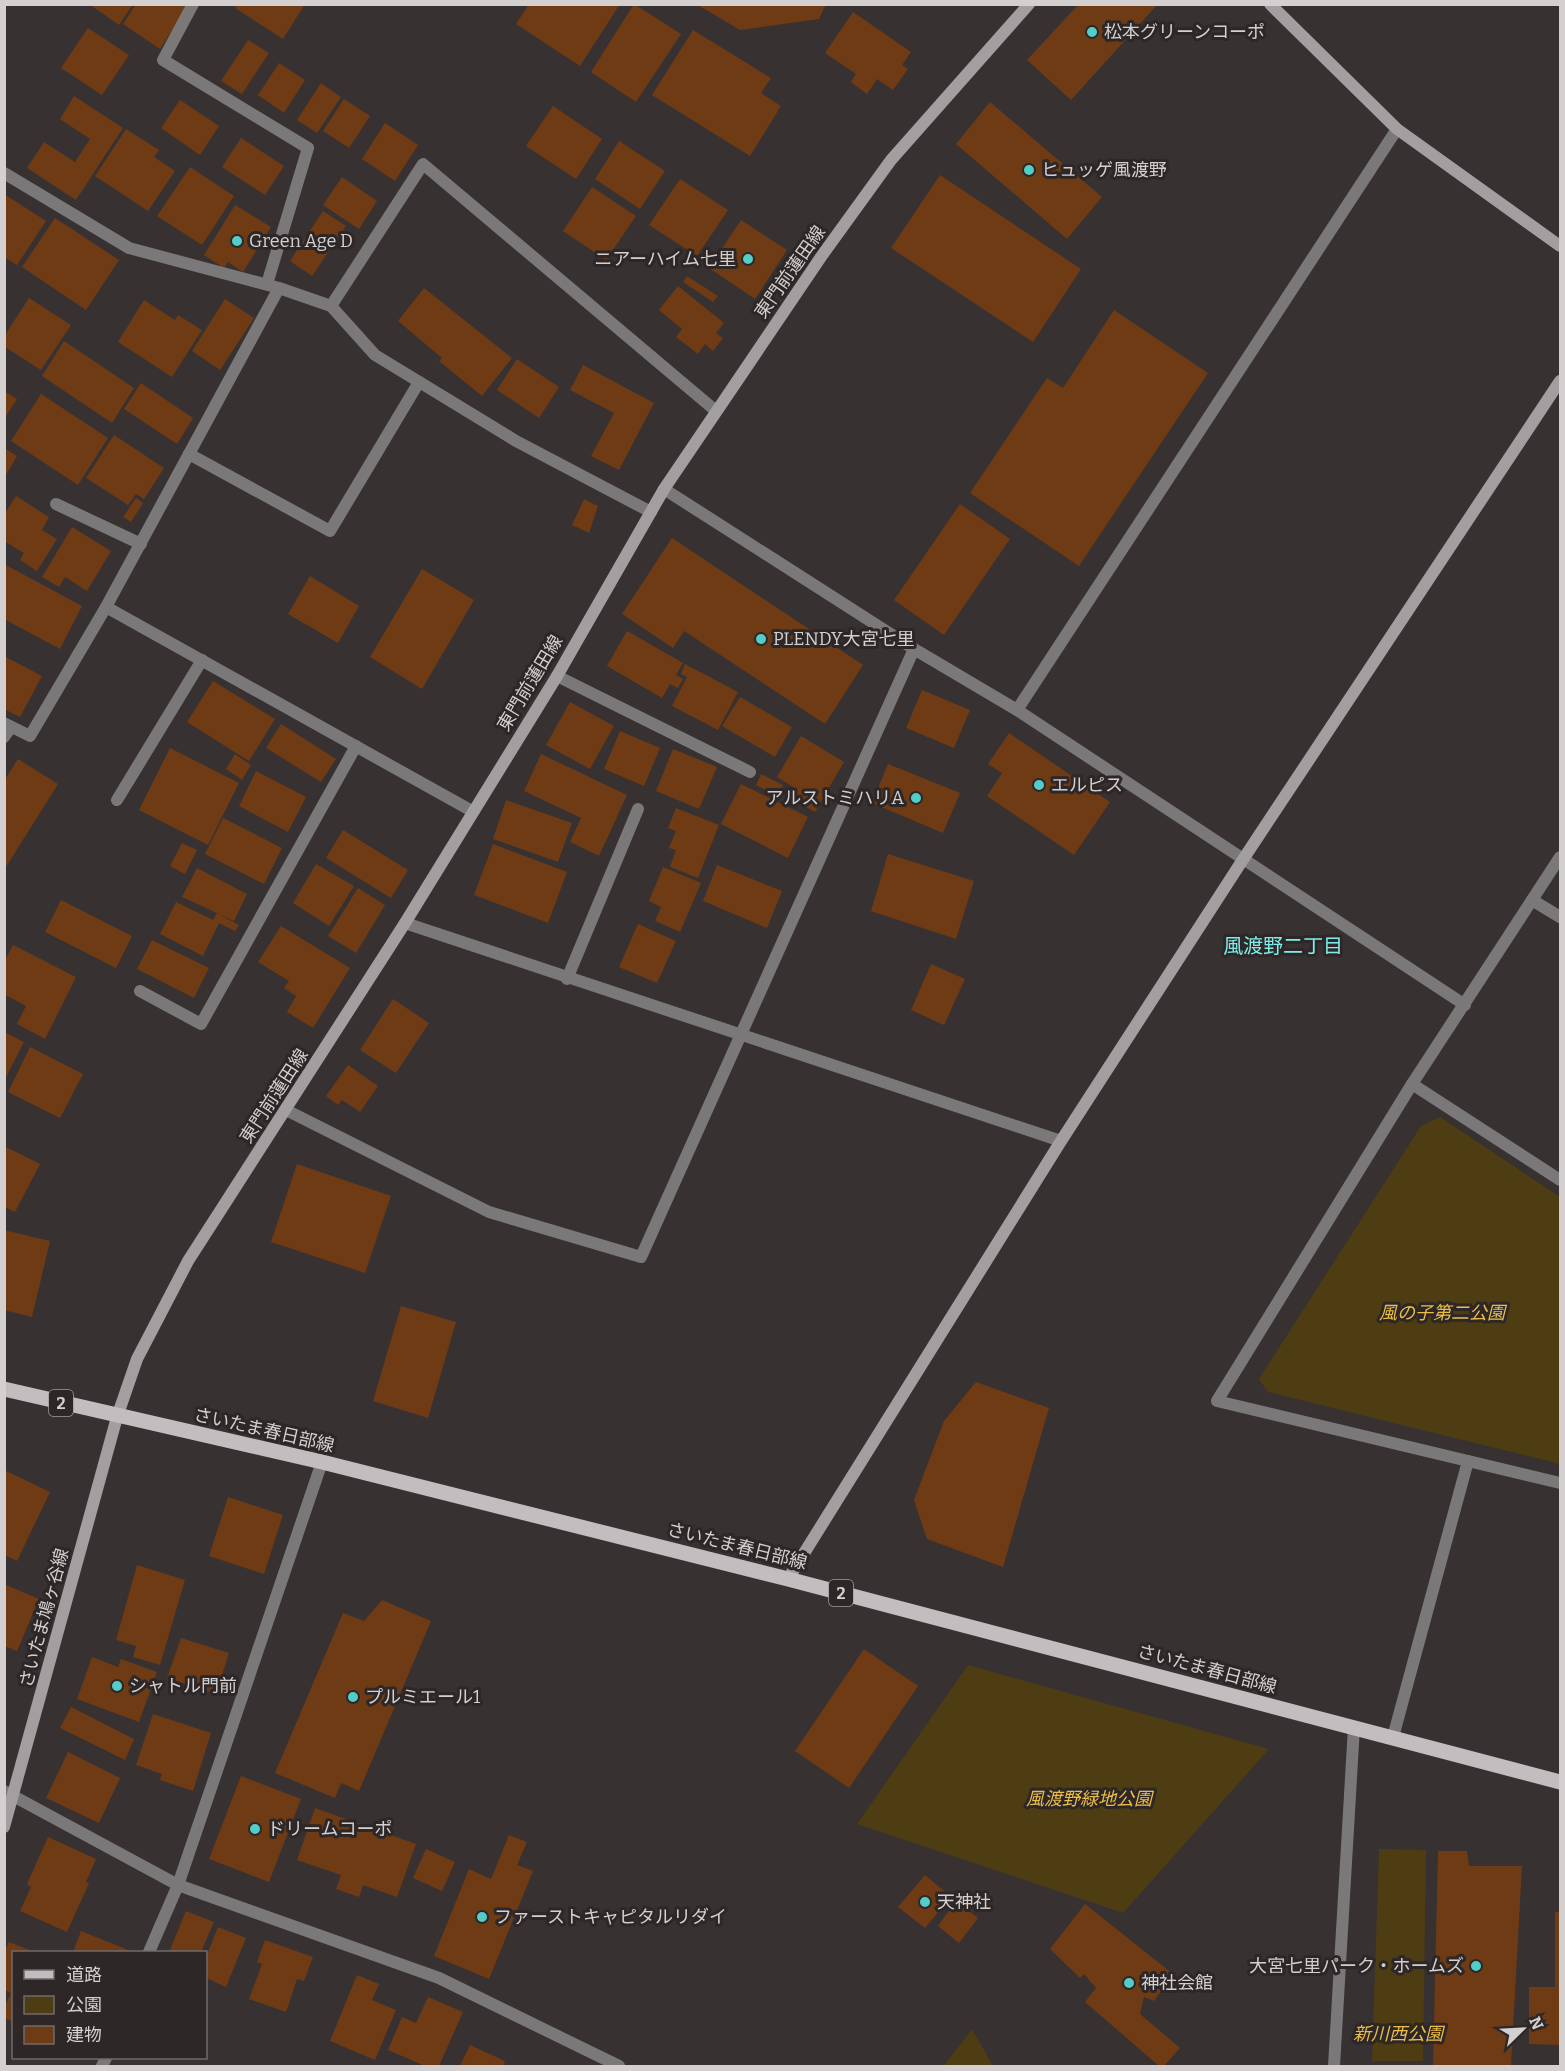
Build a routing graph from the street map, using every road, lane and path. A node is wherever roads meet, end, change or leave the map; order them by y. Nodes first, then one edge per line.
1 (193, 4) edge
2 (1029, 4) edge
3 (1270, 4) edge
4 (1398, 129) junction
5 (4, 173) edge
6 (1560, 246) edge
7 (267, 284) junction
8 (279, 288) junction
9 (331, 306) junction
10 (1560, 381) edge
11 (419, 382) junction
12 (717, 411) junction
13 (189, 454) junction
14 (664, 489) junction
15 (56, 504) dead end
16 (651, 512) junction
17 (141, 544) junction
18 (106, 607) junction
19 (914, 650) junction
20 (202, 660) junction
21 (556, 676) junction
22 (1017, 710) junction
23 (7, 729) edge
24 (356, 746) junction
25 (750, 772) dead end
26 (117, 800) dead end
27 (638, 809) dead end
28 (472, 812) junction
29 (1560, 857) edge
30 (1242, 861) junction
31 (1532, 900) junction
32 (1560, 917) edge
33 (405, 923) junction
34 (567, 979) junction
35 (140, 991) dead end
36 (1465, 1005) junction
37 (743, 1034) junction
38 (1412, 1084) junction
39 (286, 1110) junction
40 (1061, 1141) junction
41 (1560, 1180) edge
42 (4, 1389) edge
43 (117, 1417) junction
44 (1468, 1461) junction
45 (322, 1462) junction
46 (1560, 1483) edge
47 (788, 1579) junction
48 (1354, 1727) junction
49 (1393, 1737) junction
50 (1560, 1782) edge
51 (9, 1793) edge
52 (4, 1827) edge
53 (178, 1885) junction
54 (150, 1951) edge
55 (619, 2067) edge
56 (1334, 2067) edge

1 - 7 street
2 - 12 main road, 東門前蓮田線
3 - 4 main road
4 - 6 main road
4 - 22 street
5 - 7 street
7 - 8 street
8 - 9 street
8 - 13 street
9 - 11 street
9 - 12 street
10 - 30 main road
11 - 13 street
11 - 16 street
12 - 14 main road, 東門前蓮田線
13 - 17 street
14 - 16 main road, 東門前蓮田線
14 - 19 street
15 - 17 street
16 - 21 main road, 東門前蓮田線
17 - 18 street
18 - 20 street
18 - 23 street
19 - 22 street
19 - 37 street
20 - 24 street
20 - 26 street
21 - 25 street
21 - 28 main road, 東門前蓮田線
22 - 30 street
24 - 28 street
24 - 35 street
27 - 34 street
28 - 33 main road, 東門前蓮田線
29 - 31 street
30 - 36 street
30 - 40 main road
31 - 32 street
31 - 36 street
33 - 34 street
33 - 39 main road, 東門前蓮田線
34 - 37 street
36 - 38 street
37 - 39 street
37 - 40 street
38 - 41 street
38 - 44 street
39 - 43 main road, 東門前蓮田線
40 - 47 main road
42 - 43 main road, さいたま春日部線 / 2
43 - 45 main road, さいたま春日部線 / 2
43 - 51 main road, さいたま鳩ヶ谷線
44 - 46 street
44 - 49 street
45 - 47 main road, さいたま春日部線 / 2
45 - 53 street
47 - 48 main road, さいたま春日部線 / 2
48 - 49 main road, さいたま春日部線 / 2
48 - 56 street
49 - 50 main road, さいたま春日部線 / 2
51 - 52 main road, さいたま鳩ヶ谷線
51 - 53 street
53 - 54 street
53 - 55 street

